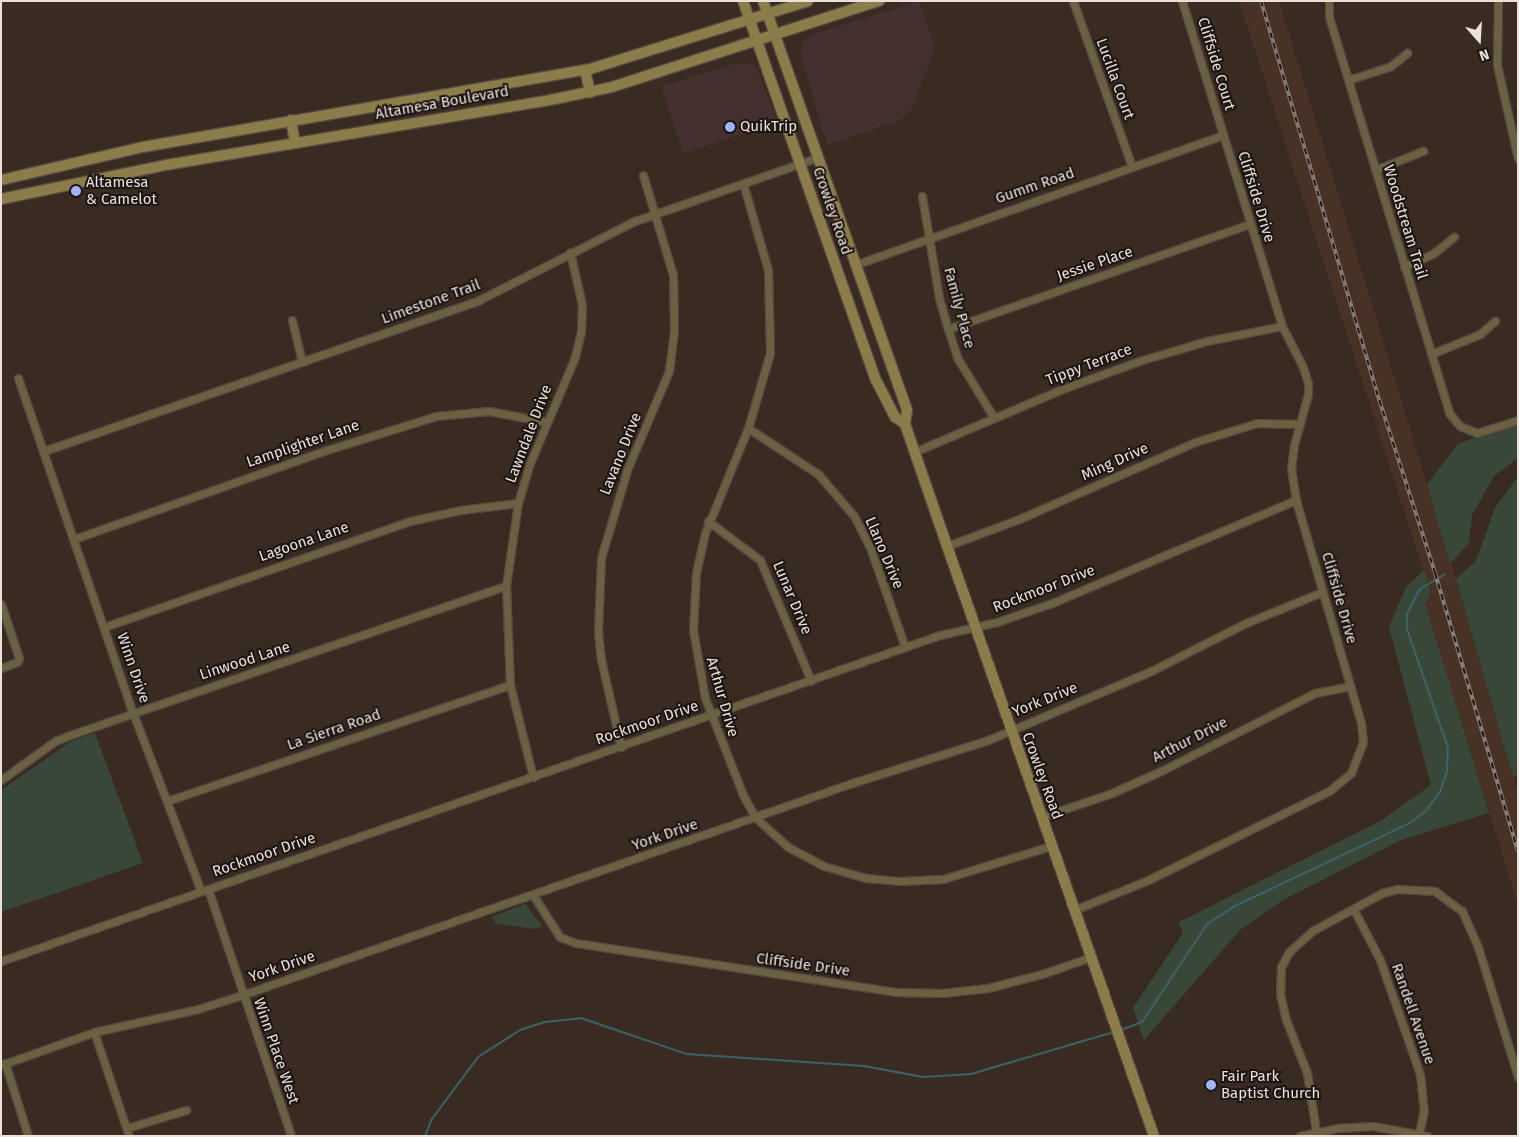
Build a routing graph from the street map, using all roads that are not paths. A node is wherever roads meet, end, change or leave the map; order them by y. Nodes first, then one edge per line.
1 (743, 1) edge
2 (763, 1) edge
3 (808, 1) edge
4 (879, 1) edge
5 (1073, 1) edge
6 (1182, 1) edge
7 (1329, 1) edge
8 (1498, 1) edge
9 (768, 14) junction
10 (749, 20) junction
11 (775, 34) junction
12 (756, 40) junction
13 (1407, 53) dead end
14 (585, 70) junction
15 (1348, 80) junction
16 (590, 92) junction
17 (291, 120) junction
18 (1223, 135) junction
19 (295, 142) junction
20 (1423, 151) dead end
21 (819, 157) junction
22 (1518, 159) edge
23 (799, 164) junction
24 (1132, 167) junction
25 (1375, 170) junction
26 (643, 175) dead end
27 (1, 180) edge
28 (743, 183) junction
29 (922, 196) dead end
30 (1, 199) edge
31 (656, 212) junction
32 (1250, 224) junction
33 (1454, 237) dead end
34 (928, 238) junction
35 (570, 252) junction
36 (857, 264) junction
37 (1404, 267) junction
38 (292, 320) dead end
39 (1495, 321) dead end
40 (1282, 326) junction
41 (948, 330) junction
42 (1431, 354) junction
43 (302, 362) junction
44 (18, 378) dead end
45 (994, 418) junction
46 (1518, 420) edge
47 (547, 422) junction
48 (905, 424) junction
49 (1299, 424) junction
50 (748, 428) junction
51 (44, 451) junction
52 (914, 452) junction
53 (1296, 500) junction
54 (518, 503) junction
55 (708, 521) junction
56 (74, 538) junction
57 (947, 546) junction
58 (506, 586) junction
59 (1322, 592) junction
60 (1, 604) edge
61 (974, 626) junction
62 (104, 627) junction
63 (905, 647) junction
64 (1, 668) edge
65 (811, 681) junction
66 (510, 685) junction
67 (1350, 686) junction
68 (134, 713) junction
69 (711, 716) junction
70 (1010, 729) junction
71 (621, 747) junction
72 (533, 777) junction
73 (1, 780) edge
74 (167, 802) junction
75 (755, 817) junction
76 (1041, 817) junction
77 (1051, 846) junction
78 (205, 890) junction
79 (533, 895) junction
80 (1074, 910) junction
81 (1354, 910) junction
82 (1091, 957) junction
83 (1, 961) edge
84 (242, 995) junction
85 (94, 1032) junction
86 (3, 1064) edge
87 (1518, 1077) edge
88 (186, 1110) dead end
89 (127, 1128) junction
90 (1316, 1132) junction
91 (1419, 1133) junction
92 (28, 1136) edge
93 (129, 1136) edge
94 (291, 1136) edge
95 (1154, 1136) edge
96 (1300, 1136) edge
97 (1427, 1136) edge

1 - 10 main road, Crowley Road
2 - 9 main road, Crowley Road
3 - 9 main road, Altamesa Boulevard
4 - 11 main road, Altamesa Boulevard
5 - 24 street, Lucilla Court
6 - 18 street, Cliffside Court
7 - 15 street, Woodstream Trail
8 - 22 street
9 - 10 main road, Altamesa Boulevard
9 - 11 main road, Crowley Road
10 - 12 main road, Crowley Road
10 - 14 main road, Altamesa Boulevard
11 - 12 main road, Altamesa Boulevard
11 - 21 main road, Crowley Road
12 - 16 main road, Altamesa Boulevard
12 - 23 main road, Crowley Road
13 - 15 street
14 - 16 main road
14 - 17 main road, Altamesa Boulevard
15 - 25 street, Woodstream Trail
16 - 19 main road, Altamesa Boulevard
17 - 19 main road
17 - 27 main road, Altamesa Boulevard
18 - 24 street, Gumm Road
18 - 32 street, Cliffside Drive
19 - 30 main road, Altamesa Boulevard
20 - 25 street
21 - 23 street, Limestone Trail
21 - 36 main road, Crowley Road
23 - 28 street, Limestone Trail
23 - 48 main road, Crowley Road
24 - 34 street, Gumm Road
25 - 37 street, Woodstream Trail
26 - 31 street, Lavano Drive
28 - 31 street, Limestone Trail
28 - 50 street, Arthur Drive
29 - 34 street, Family Place
31 - 35 street, Limestone Trail
31 - 71 street, Lavano Drive
32 - 40 street, Cliffside Drive
32 - 41 street, Jessie Place
33 - 37 street
34 - 36 street, Gumm Road
34 - 41 street, Family Place
35 - 43 street, Limestone Trail
35 - 47 street, Lawndale Drive
36 - 48 main road, Crowley Road
37 - 42 street, Woodstream Trail
38 - 43 street
39 - 42 street
40 - 45 street, Tippy Terrace
40 - 49 street, Cliffside Drive
41 - 45 street, Family Place
42 - 46 street, Woodstream Trail
43 - 51 street, Limestone Trail
44 - 51 street, Winn Drive
45 - 52 street, Tippy Terrace
47 - 54 street, Lawndale Drive
47 - 56 street, Lamplighter Lane
48 - 52 main road, Crowley Road
49 - 53 street, Cliffside Drive
49 - 57 street, Ming Drive
50 - 55 street, Arthur Drive
50 - 63 street, Llano Drive
51 - 56 street, Winn Drive
52 - 57 main road, Crowley Road
53 - 59 street, Cliffside Drive
53 - 61 street, Rockmoor Drive
54 - 58 street, Lawndale Drive
54 - 62 street, Lagoona Lane
55 - 65 street, Lunar Drive
55 - 69 street, Arthur Drive
56 - 62 street, Winn Drive
57 - 61 main road, Crowley Road
58 - 66 street, Lawndale Drive
58 - 68 street, Linwood Lane
59 - 67 street, Cliffside Drive
59 - 70 street, York Drive
60 - 64 street
61 - 63 street, Rockmoor Drive
61 - 70 main road, Crowley Road
62 - 68 street, Winn Drive
63 - 65 street, Rockmoor Drive
65 - 69 street, Rockmoor Drive
66 - 72 street, Lawndale Drive
66 - 74 street, La Sierra Road
67 - 76 street, Arthur Drive
67 - 80 street, Cliffside Drive
68 - 73 street, Linwood Lane
68 - 74 street, Winn Drive
69 - 71 street, Rockmoor Drive
69 - 75 street, Arthur Drive
70 - 75 street, York Drive
70 - 76 main road, Crowley Road
71 - 72 street, Rockmoor Drive
72 - 78 street, Rockmoor Drive
74 - 78 street, Winn Drive
75 - 77 street, Arthur Drive
75 - 79 street, York Drive
76 - 77 main road, Crowley Road
77 - 80 main road, Crowley Road
78 - 83 street, Rockmoor Drive
78 - 84 street, Winn Place West
79 - 82 street, Cliffside Drive
79 - 84 street, York Drive
80 - 82 main road, Crowley Road
81 - 87 street
81 - 90 street
81 - 91 street, Randell Avenue
82 - 95 main road, Crowley Road
84 - 85 street, York Drive
84 - 94 street, Winn Place West
85 - 86 street, York Drive
85 - 89 street
86 - 92 street
88 - 89 street
89 - 93 street
90 - 91 street
90 - 96 street
91 - 97 street

